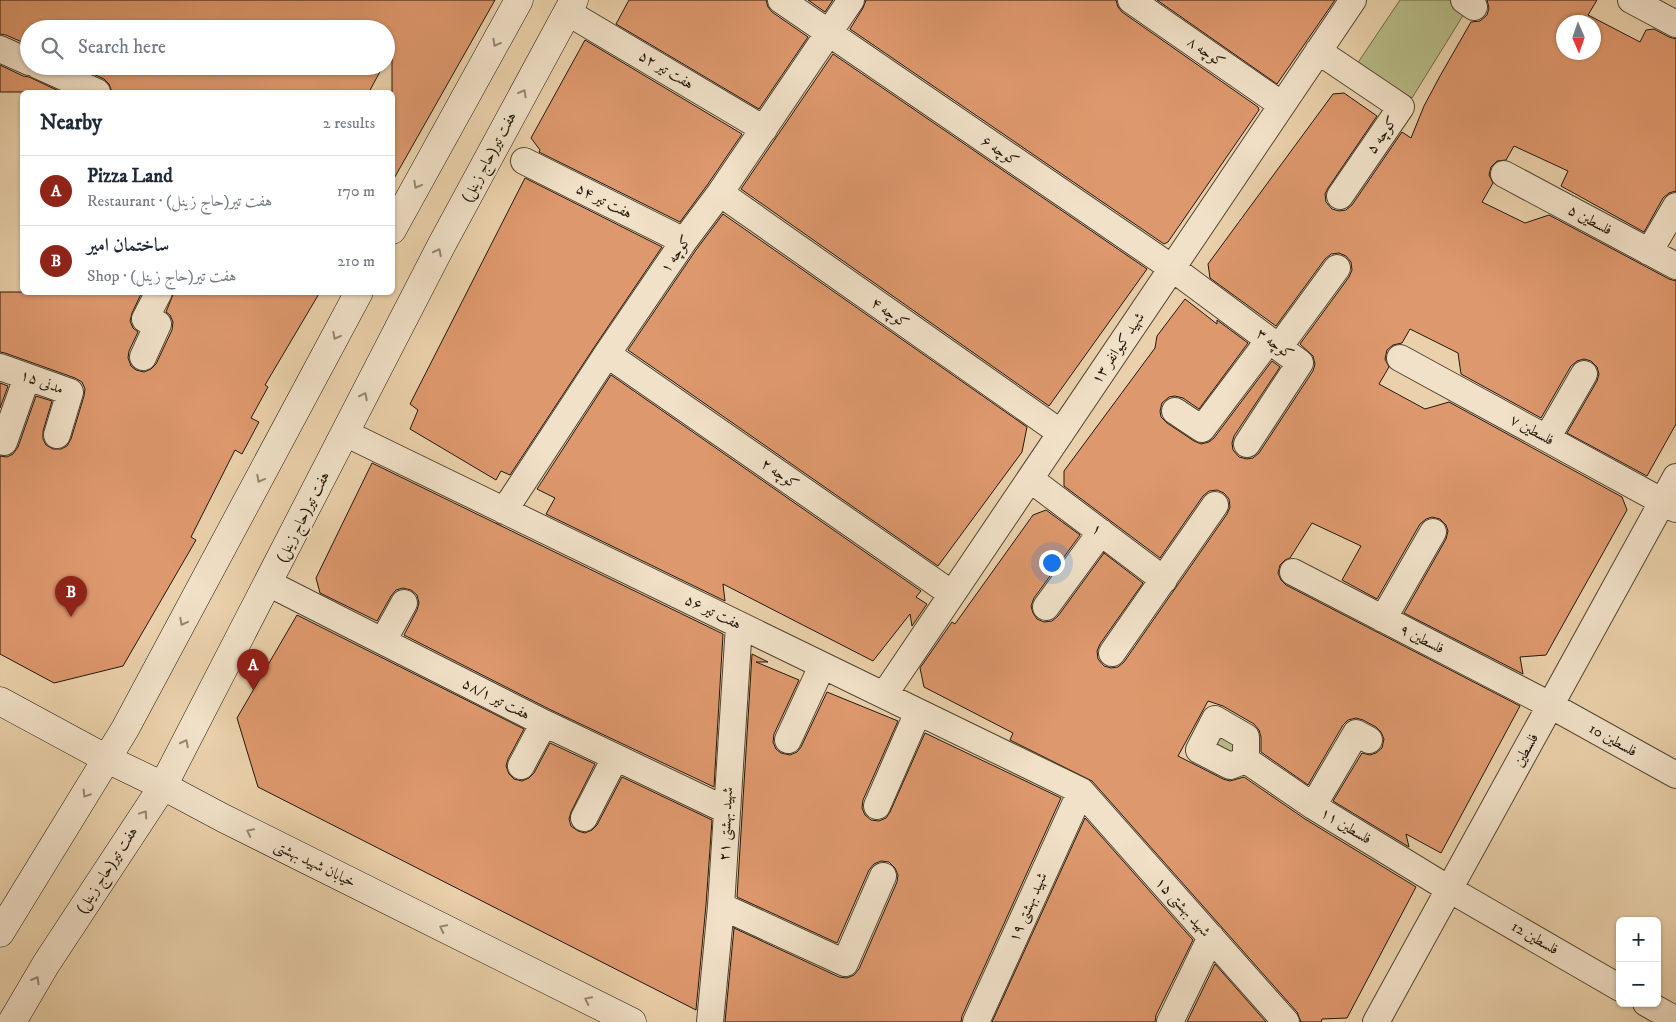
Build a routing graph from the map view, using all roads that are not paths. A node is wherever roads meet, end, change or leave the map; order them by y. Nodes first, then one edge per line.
1 (519, 0) edge
2 (782, 0) edge
3 (851, 0) edge
4 (1131, 0) edge
5 (1353, 0) edge
6 (1631, 0) edge
7 (571, 6) edge
8 (1676, 24) edge
9 (828, 33) junction
10 (0, 49) edge
11 (1318, 51) junction
12 (20, 58) edge
13 (59, 75) edge
14 (93, 90) edge
15 (1282, 105) junction
16 (764, 129) junction
17 (524, 161) dead end
18 (1504, 174) dead end
19 (720, 193) junction
20 (1340, 196) dead end
21 (1676, 206) edge
22 (395, 224) edge
23 (684, 241) junction
24 (1649, 252) junction
25 (1676, 266) edge
26 (1172, 268) junction
27 (1337, 268) dead end
28 (157, 295) edge
29 (357, 295) edge
30 (1274, 344) junction
31 (607, 354) junction
32 (143, 357) dead end
33 (1400, 358) dead end
34 (0, 367) edge
35 (1584, 374) dead end
36 (27, 377) junction
37 (1175, 411) dead end
38 (345, 433) junction
39 (1061, 433) junction
40 (57, 435) dead end
41 (1547, 438) junction
42 (4, 442) dead end
43 (1247, 444) dead end
44 (1676, 477) edge
45 (1030, 479) junction
46 (1216, 505) dead end
47 (1669, 505) edge
48 (504, 511) junction
49 (1100, 532) junction
50 (1433, 532) dead end
51 (1293, 572) dead end
52 (1164, 580) junction
53 (268, 583) junction
54 (952, 594) junction
55 (404, 603) dead end
56 (1046, 607) dead end
57 (1383, 619) junction
58 (739, 625) junction
59 (383, 641) junction
60 (1112, 653) dead end
61 (822, 666) junction
62 (884, 695) junction
63 (0, 701) edge
64 (1550, 705) junction
65 (918, 712) junction
66 (544, 723) junction
67 (788, 740) dead end
68 (1369, 740) dead end
69 (615, 758) junction
70 (107, 759) junction
71 (1246, 760) dead end
72 (521, 766) dead end
73 (1676, 775) edge
74 (163, 786) junction
75 (1081, 791) junction
76 (877, 806) dead end
77 (1313, 806) junction
78 (726, 810) junction
79 (584, 818) dead end
80 (883, 876) dead end
81 (1449, 889) junction
82 (721, 906) junction
83 (0, 933) edge
84 (1211, 938) junction
85 (1616, 986) edge
86 (1653, 1007) edge
87 (1676, 1020) edge
88 (12, 1022) edge
89 (632, 1022) edge
90 (710, 1022) edge
91 (976, 1022) edge
92 (1170, 1022) edge
93 (1286, 1022) edge
94 (1376, 1022) edge

1 -> 22 main road
2 - 9 street, کوچه ۶
3 - 9 street, کوچه ۱
4 - 15 street, کوچه ۸
5 - 11 street, شهید کیوانفر ۱۳
6 - 8 street
7 - 16 street, هفت تیر ۵۲
38 -> 7 main road, هفت تیر(حاج زینل)
9 - 16 street, کوچه ۱
9 - 26 street, کوچه ۶
10 - 12 street
11 - 15 street, شهید کیوانفر ۱۳
11 - 20 street, کوچه ۵
13 - 14 street
15 - 26 street, شهید کیوانفر ۱۳
16 - 19 street, کوچه ۱
17 - 23 street, هفت تیر ۵۴
18 - 24 street, فلسطین ۵
19 - 23 street, کوچه ۱
19 - 39 street, کوچه ۴
21 - 24 street
23 - 31 street, کوچه ۱
24 - 25 street, فلسطین ۵
26 - 30 street, کوچه ۳
26 - 39 street, شهید کیوانفر ۱۳
27 - 30 street
28 - 32 street
29 -> 70 main road
30 - 37 street
30 - 43 street, کوچه ۳
31 - 48 street, کوچه ۱
31 - 54 street, کوچه ۲
33 - 41 street, فلسطین ۷
34 - 36 street, مدنی ۱۵
35 - 41 street
36 - 40 street, مدنی ۱۵
36 - 42 street
38 - 48 street, هفت تیر ۵۶
38 - 53 main road, هفت تیر(حاج زینل)
39 - 45 street, شهید کیوانفر ۱۳
41 - 47 street, فلسطین ۷
44 - 47 street, فلسطین
45 - 49 street, ۱
45 - 54 street, شهید کیوانفر ۱۳
46 - 52 street
47 - 64 street, فلسطین
48 - 58 street, هفت تیر ۵۶
49 - 52 street, ۱
49 - 56 street
50 - 57 street
51 - 57 street, فلسطین ۹
52 - 60 street
53 - 59 street, هفت تیر ۵۸/۱
74 -> 53 main road, هفت تیر(حاج زینل)
54 - 62 street, شهید کیوانفر ۱۳
55 - 59 street
57 - 64 street, فلسطین ۹
58 - 61 street, هفت تیر ۵۶
58 - 78 street, شهید بهشتی ۲۱
59 - 66 street, هفت تیر ۵۸/۱
61 - 62 street, هفت تیر ۵۶
61 - 67 street
62 - 65 street, هفت تیر ۵۶
63 - 70 main road, خیابان شهید بهشتی
64 - 73 street, فلسطین 10
64 - 81 street, فلسطین
65 - 75 street, هفت تیر ۵۶
65 - 76 street
66 - 69 street, هفت تیر ۵۸/۱
66 - 72 street
68 - 77 street
69 - 78 street, هفت تیر ۵۸/۱
69 - 79 street
70 - 74 main road, خیابان شهید بهشتی
70 -> 83 main road
71 - 77 street, فلسطین ۱۱
88 -> 74 main road, هفت تیر(حاج زینل)
89 -> 74 main road, خیابان شهید بهشتی
75 - 84 street, شهید بهشتی ۱۵
75 - 91 street, شهید بهشتی ۱۹
77 - 81 street, فلسطین ۱۱
78 - 82 street, شهید بهشتی ۲۱
80 - 82 street
81 - 85 street, فلسطین 12
81 - 94 street, فلسطین
82 - 90 street, شهید بهشتی ۲۱
84 - 92 street
84 - 93 street, شهید بهشتی ۱۵
86 - 87 street

